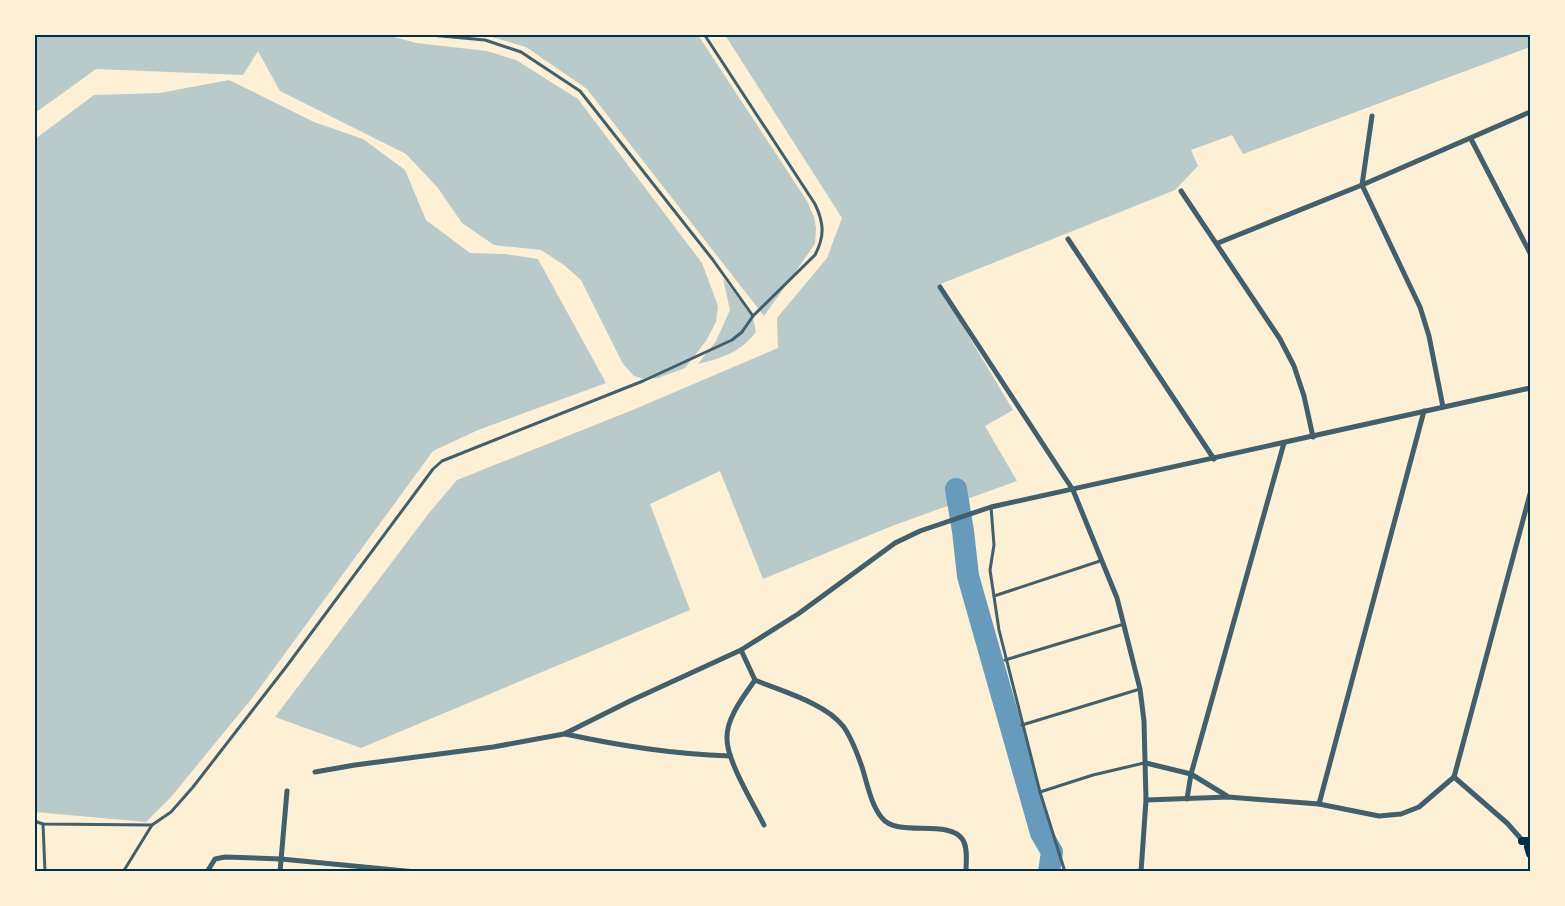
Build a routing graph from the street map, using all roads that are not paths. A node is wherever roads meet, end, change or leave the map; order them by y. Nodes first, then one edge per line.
1 (419, 34) edge
2 (704, 34) edge
3 (1530, 112) edge
4 (1372, 116) dead end
5 (1471, 139) junction
6 (1362, 185) junction
7 (1181, 190) dead end
8 (1068, 239) dead end
9 (1218, 243) junction
10 (1530, 253) edge
11 (940, 287) dead end
12 (753, 316) junction
13 (1530, 388) edge
14 (1443, 407) junction
15 (1424, 411) junction
16 (1313, 437) junction
17 (1284, 443) junction
18 (1214, 459) junction
19 (1072, 490) junction
20 (1530, 494) edge
21 (991, 507) junction
22 (1102, 560) junction
23 (994, 596) junction
24 (1125, 624) junction
25 (741, 650) junction
26 (1005, 660) junction
27 (755, 680) junction
28 (1140, 688) junction
29 (1022, 725) junction
30 (564, 734) junction
31 (730, 756) junction
32 (1146, 763) junction
33 (315, 772) dead end
34 (1191, 774) junction
35 (1454, 777) junction
36 (287, 790) dead end
37 (1040, 792) junction
38 (1228, 797) junction
39 (1187, 799) junction
40 (1146, 800) junction
41 (1319, 804) junction
42 (34, 822) edge
43 (43, 824) junction
44 (152, 825) junction
45 (764, 825) dead end
46 (1528, 847) edge
47 (281, 859) junction
48 (45, 872) edge
49 (123, 872) edge
50 (207, 872) edge
51 (280, 872) edge
52 (416, 872) edge
53 (966, 872) edge
54 (1065, 872) edge
55 (1141, 872) edge

1 - 12 lane
2 - 12 lane
3 - 5 street
4 - 6 street
5 - 6 street
5 - 10 street
6 - 9 street
6 - 14 street
7 - 9 street
8 - 18 street
9 - 16 street
11 - 19 street
12 - 44 lane
13 - 14 street
14 - 15 street
15 - 16 street
15 - 41 street
16 - 17 street
17 - 18 street
17 - 34 street
18 - 19 street
19 - 21 street
19 - 22 street
20 - 35 street
21 - 23 lane
21 - 25 street
22 - 23 lane
22 - 24 street
23 - 26 lane
24 - 26 lane
24 - 28 street
25 - 27 street
25 - 30 street
26 - 29 lane
27 - 31 street
27 - 53 street
28 - 29 lane
28 - 32 street
29 - 37 lane
30 - 31 street
30 - 33 street
31 - 45 street
32 - 34 street
32 - 37 lane
32 - 40 street
34 - 38 street
34 - 39 street
35 - 41 street
35 - 46 street
36 - 47 street
37 - 54 lane
38 - 39 street
38 - 41 street
39 - 40 street
40 - 55 street
42 - 43 lane
43 - 44 lane
43 - 48 lane
44 - 49 lane
47 - 50 street
47 - 51 street
47 - 52 street

